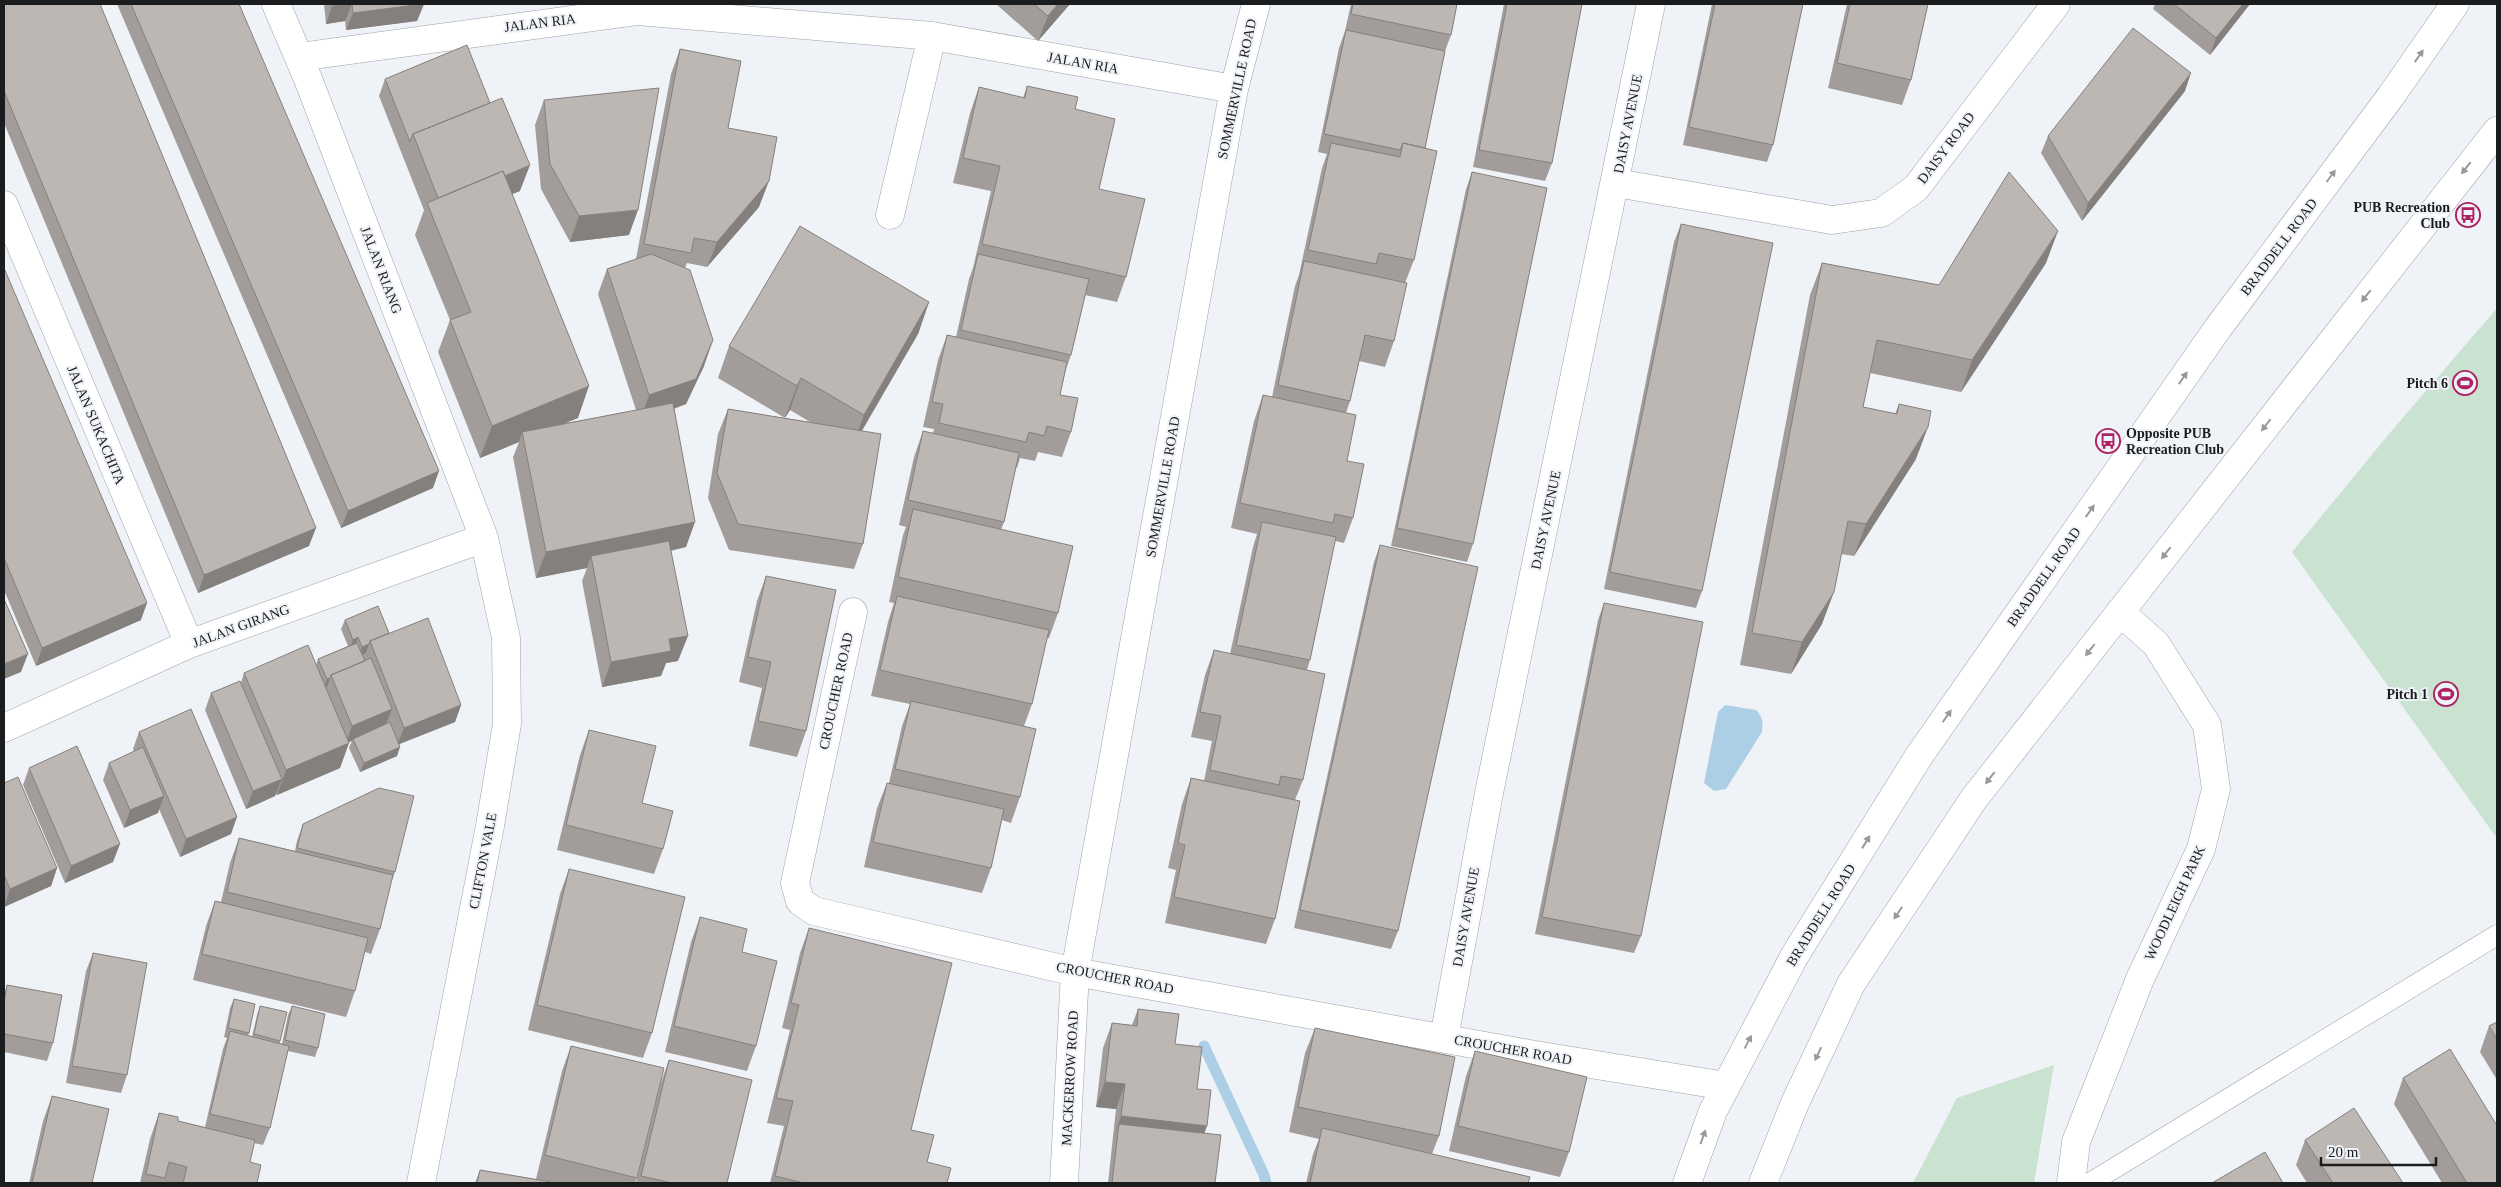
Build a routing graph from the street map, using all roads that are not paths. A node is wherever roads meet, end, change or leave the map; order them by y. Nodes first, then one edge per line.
1 (276, 4) edge
2 (1256, 4) edge
3 (1651, 4) edge
4 (2056, 4) edge
5 (2455, 4) edge
6 (638, 7) edge
7 (932, 36) junction
8 (299, 57) junction
9 (1234, 89) junction
10 (2497, 131) edge
11 (1616, 183) junction
12 (4, 205) edge
13 (890, 214) dead end
14 (484, 538) junction
15 (853, 612) dead end
16 (2120, 612) junction
17 (189, 644) junction
18 (4, 728) edge
19 (2497, 935) edge
20 (1075, 972) junction
21 (1444, 1038) junction
22 (1726, 1086) junction
23 (421, 1183) edge
24 (1064, 1183) edge
25 (1687, 1183) edge
26 (1763, 1183) edge
27 (2070, 1183) edge
28 (2090, 1183) edge

1 - 8 main road, JALAN RIANG
2 - 9 main road, SOMMERVILLE ROAD
3 - 11 main road, DAISY AVENUE
4 - 11 main road, DAISY ROAD
22 -> 5 main road, BRADDELL ROAD
6 - 7 main road, JALAN RIA
6 - 8 main road, JALAN RIA
7 - 9 main road, JALAN RIA
7 - 13 main road
8 - 14 main road, JALAN RIANG
9 - 20 main road, SOMMERVILLE ROAD
10 -> 16 main road
11 - 21 main road, DAISY AVENUE
12 - 17 main road, JALAN SUKACHITA
14 - 17 main road, JALAN GIRANG
14 - 23 main road, CLIFTON VALE
15 - 20 main road, CROUCHER ROAD
16 -> 26 main road
16 - 27 main road, WOODLEIGH PARK
17 - 18 main road, JALAN GIRANG
19 - 28 lane
20 - 21 main road, CROUCHER ROAD
20 - 24 main road, MACKERROW ROAD
21 - 22 main road, CROUCHER ROAD
25 -> 22 main road, BRADDELL ROAD

